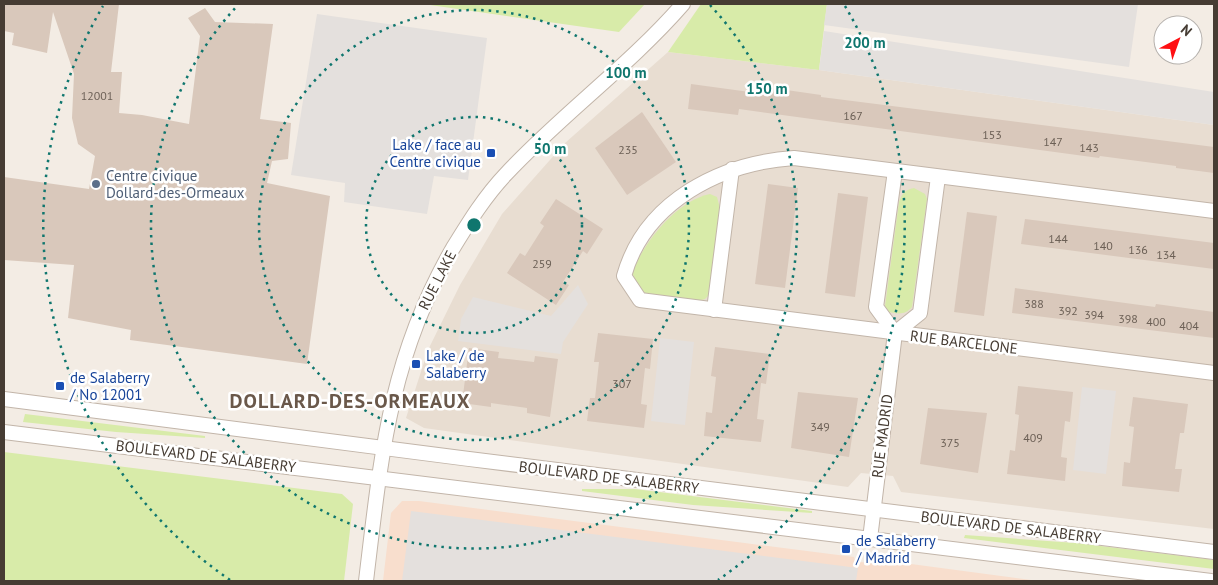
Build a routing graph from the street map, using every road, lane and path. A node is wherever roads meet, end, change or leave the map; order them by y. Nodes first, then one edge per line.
1 (683, 4) edge
2 (732, 169) junction
3 (895, 171) junction
4 (938, 177) junction
5 (1214, 211) edge
6 (714, 310) junction
7 (895, 333) junction
8 (1214, 373) edge
9 (4, 399) edge
10 (4, 432) edge
11 (383, 447) junction
12 (378, 478) junction
13 (873, 510) junction
14 (870, 539) junction
15 (1214, 552) edge
16 (366, 581) edge
17 (1212, 581) edge

1 - 11 street, RUE LAKE
2 - 3 street, RUE BARCELONE
2 - 6 street
2 - 6 street, RUE BARCELONE
3 - 4 street, RUE BARCELONE
3 - 7 street
4 - 5 street, RUE BARCELONE
4 - 7 street
6 - 7 street, RUE BARCELONE
7 - 8 street, RUE BARCELONE
7 - 13 street, RUE MADRID
9 - 11 street, BOULEVARD DE SALABERRY
10 - 12 street, BOULEVARD DE SALABERRY
11 - 12 street, RUE LAKE
11 - 13 street, BOULEVARD DE SALABERRY
12 - 14 street, BOULEVARD DE SALABERRY
12 - 16 street, RUE LAKE
13 - 14 street, RUE MADRID
13 - 15 street, BOULEVARD DE SALABERRY
14 - 17 street, BOULEVARD DE SALABERRY

